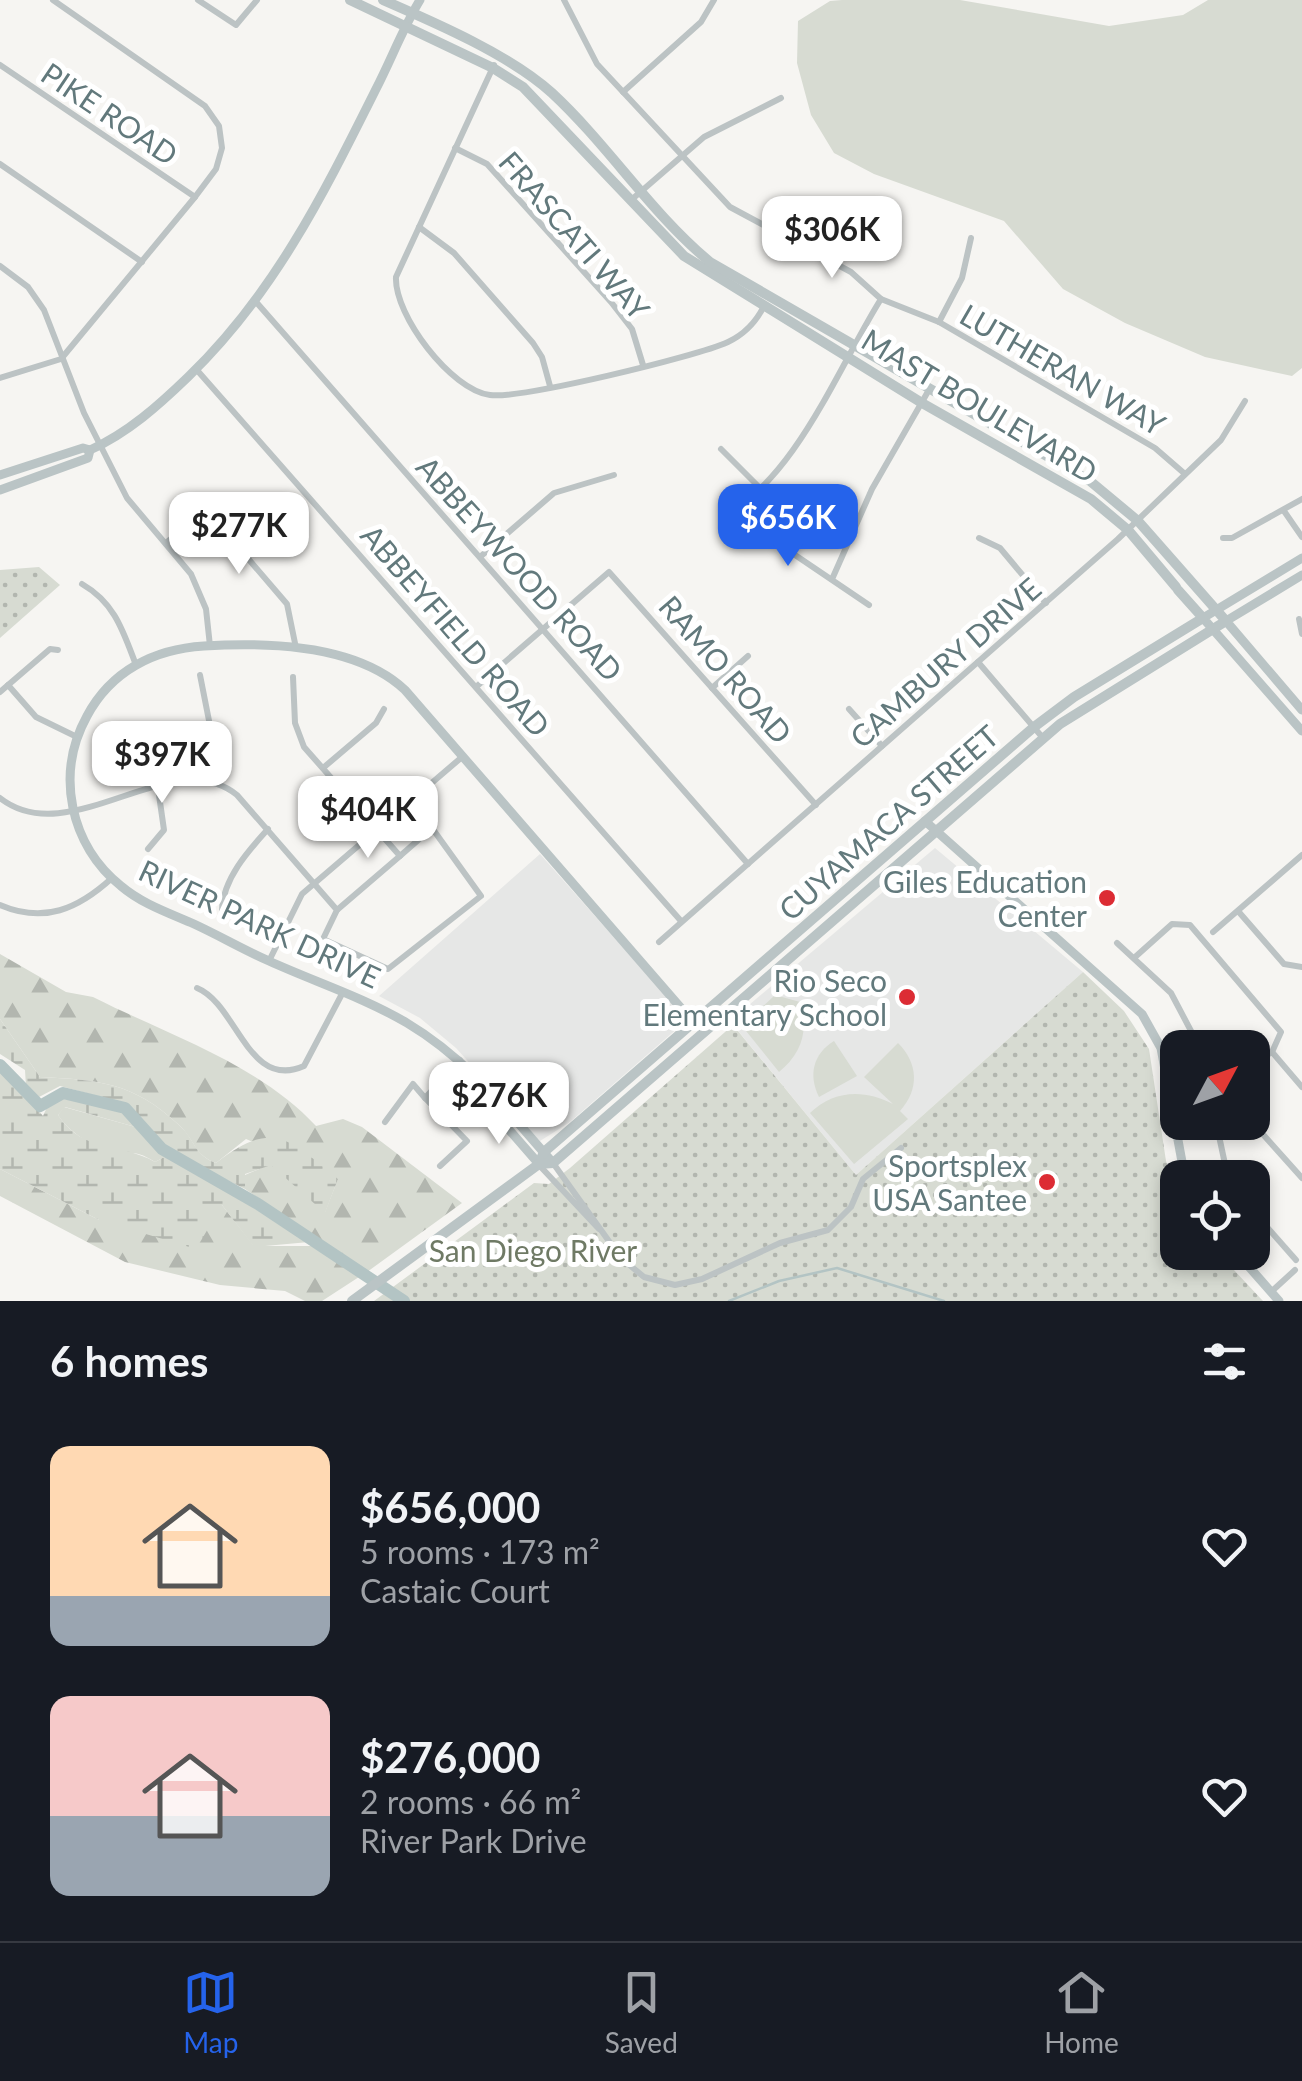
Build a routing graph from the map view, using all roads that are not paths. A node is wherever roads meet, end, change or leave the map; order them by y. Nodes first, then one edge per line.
1 (53, 0) edge
2 (198, 0) edge
3 (257, 0) edge
4 (350, 0) edge
5 (384, 0) edge
6 (420, 0) edge
7 (714, 0) edge
8 (566, 1) edge
9 (413, 15) junction
10 (407, 27) junction
11 (498, 55) junction
12 (0, 65) edge
13 (493, 68) junction
14 (623, 92) junction
15 (781, 98) dead end
16 (455, 148) junction
17 (680, 157) junction
18 (0, 164) edge
19 (640, 192) junction
20 (195, 197) junction
21 (630, 202) junction
22 (419, 227) junction
23 (971, 238) dead end
24 (142, 262) junction
25 (0, 266) edge
26 (881, 299) junction
27 (767, 301) junction
28 (257, 304) junction
29 (938, 322) junction
30 (849, 350) junction
31 (62, 359) junction
32 (644, 366) junction
33 (196, 369) junction
34 (0, 378) edge
35 (550, 386) junction
36 (930, 388) junction
37 (1245, 401) dead end
38 (922, 403) junction
39 (95, 448) junction
40 (721, 449) dead end
41 (1184, 474) junction
42 (0, 475) edge
43 (614, 475) dead end
44 (759, 488) junction
45 (0, 490) edge
46 (1302, 499) edge
47 (736, 509) junction
48 (1284, 511) junction
49 (722, 515) dead end
50 (1138, 521) junction
51 (1128, 530) junction
52 (1302, 536) edge
53 (979, 538) dead end
54 (1223, 538) dead end
55 (167, 542) junction
56 (480, 557) junction
57 (1302, 558) edge
58 (1302, 574) edge
59 (833, 577) junction
60 (82, 584) dead end
61 (1046, 603) junction
62 (869, 605) dead end
63 (1216, 610) junction
64 (1203, 618) junction
65 (1299, 619) dead end
66 (1226, 621) junction
67 (543, 626) junction
68 (1214, 630) junction
69 (1302, 634) edge
70 (210, 646) junction
71 (58, 650) dead end
72 (296, 650) junction
73 (748, 656) dead end
74 (978, 662) junction
75 (136, 664) junction
76 (200, 675) dead end
77 (293, 677) dead end
78 (8, 685) junction
79 (476, 687) junction
80 (712, 688) junction
81 (0, 692) edge
82 (384, 709) dead end
83 (850, 709) dead end
84 (1302, 710) edge
85 (1034, 727) junction
86 (1302, 731) edge
87 (76, 737) junction
88 (1044, 738) junction
89 (882, 746) junction
90 (462, 756) junction
91 (323, 768) junction
92 (208, 780) junction
93 (158, 788) junction
94 (0, 798) edge
95 (816, 805) junction
96 (73, 810) junction
97 (925, 822) junction
98 (268, 829) junction
99 (377, 830) junction
100 (935, 832) junction
101 (148, 849) dead end
102 (1302, 855) edge
103 (400, 856) junction
104 (748, 864) junction
105 (112, 878) junction
106 (314, 882) junction
107 (0, 904) edge
108 (222, 910) dead end
109 (337, 910) junction
110 (1238, 911) junction
111 (681, 921) junction
112 (1213, 932) dead end
113 (659, 942) dead end
114 (1117, 942) dead end
115 (1134, 958) junction
116 (269, 961) junction
117 (766, 961) junction
118 (1302, 967) edge
119 (776, 972) junction
120 (197, 988) dead end
121 (344, 991) junction
122 (694, 1023) junction
123 (1191, 1030) edge
124 (1160, 1046) edge
125 (1272, 1052) joint
126 (458, 1061) junction
127 (1302, 1087) edge
128 (425, 1098) junction
129 (385, 1122) dead end
130 (1268, 1140) edge
131 (901, 1148) dead end
132 (544, 1152) junction
133 (553, 1163) junction
134 (539, 1164) junction
135 (440, 1166) dead end
136 (1302, 1178) edge
137 (1270, 1229) edge
138 (600, 1230) junction
139 (1299, 1259) edge
140 (1252, 1270) edge
141 (1299, 1271) edge
142 (1275, 1297) edge
143 (352, 1301) edge

1 - 20 street
2 - 3 street
4 - 10 main road, MAST BOULEVARD
5 - 9 main road, MAST BOULEVARD
6 - 9 street
7 - 14 street
8 - 14 street, LUTHERAN WAY
9 - 10 street
9 - 11 main road, MAST BOULEVARD
10 - 13 main road, MAST BOULEVARD
10 - 28 street
11 - 13 street
11 - 19 main road, MAST BOULEVARD
12 - 20 street, PIKE ROAD
13 - 16 street
13 - 21 main road, MAST BOULEVARD
14 - 17 street, LUTHERAN WAY
15 - 17 street
16 - 22 street
16 - 32 street, FRASCATI WAY
17 - 19 street
17 - 26 street, LUTHERAN WAY
18 - 24 street
19 - 21 street
19 - 27 main road, MAST BOULEVARD
20 - 24 street
21 - 27 main road, MAST BOULEVARD
22 - 35 street
22 - 35 street
23 - 29 street
24 - 31 street
25 - 31 street
26 - 29 street, LUTHERAN WAY
26 - 30 street
27 - 30 main road, MAST BOULEVARD
27 - 32 street
28 - 33 street
28 - 56 street, ABBEYWOOD ROAD
29 - 41 street, LUTHERAN WAY
30 - 36 main road, MAST BOULEVARD
30 - 38 main road, MAST BOULEVARD
30 - 44 street
31 - 34 street
31 - 39 street
32 - 35 street
33 - 39 street
33 - 79 street, ABBEYFIELD ROAD
36 - 38 street
36 - 50 main road, MAST BOULEVARD
37 - 41 street, CAMBURY DRIVE
38 - 51 main road, MAST BOULEVARD
38 - 59 street
39 - 42 street
39 - 45 street
39 - 55 street
40 - 44 street
41 - 50 street, CAMBURY DRIVE
43 - 56 street
44 - 47 street
46 - 48 street
47 - 49 street
47 - 59 street
48 - 52 street
48 - 54 street
50 - 51 street, CAMBURY DRIVE
50 - 63 main road, MAST BOULEVARD
51 - 61 street, CAMBURY DRIVE
51 - 64 main road, MAST BOULEVARD
53 - 61 street
55 - 70 street
55 - 72 street
56 - 67 street, ABBEYWOOD ROAD
57 - 63 street, CUYAMACA STREET
58 - 66 street, CUYAMACA STREET
59 - 62 street
60 - 75 street
61 - 74 street, CAMBURY DRIVE
63 - 64 street, CUYAMACA STREET
63 - 66 main road, MAST BOULEVARD
64 - 68 street, MAST BOULEVARD
64 - 85 main road, CUYAMACA STREET
65 - 69 street
66 - 68 main road, CUYAMACA STREET
66 - 84 street, MAST BOULEVARD
67 - 79 street
67 - 80 street, RAMO ROAD
67 - 104 street, ABBEYWOOD ROAD
68 - 86 street, MAST BOULEVARD
68 - 88 main road, CUYAMACA STREET
70 - 72 street, RIVER PARK DRIVE
70 - 75 street, RIVER PARK DRIVE
71 - 78 street
72 - 90 street, RIVER PARK DRIVE
73 - 80 street
74 - 85 street
74 - 89 street, CAMBURY DRIVE
75 - 87 street, RIVER PARK DRIVE
76 - 92 street
77 - 91 street
78 - 81 street
78 - 87 street
79 - 111 street, ABBEYFIELD ROAD
80 - 95 street, RAMO ROAD
82 - 91 street
83 - 89 street
85 - 88 street
85 - 97 main road, CUYAMACA STREET
87 - 96 street, RIVER PARK DRIVE
88 - 100 main road, CUYAMACA STREET
89 - 95 street, CAMBURY DRIVE
90 - 99 street
90 - 122 street, RIVER PARK DRIVE
91 - 99 street
92 - 93 street
92 - 98 street
93 - 96 street
93 - 101 street
94 - 96 street
95 - 104 street, CAMBURY DRIVE
96 - 105 street, RIVER PARK DRIVE
97 - 100 street
97 - 117 main road, CUYAMACA STREET
98 - 106 street
98 - 108 street
99 - 103 street
99 - 106 street
100 - 119 main road, CUYAMACA STREET
100 - 124 street
102 - 110 street
103 - 109 street
103 - 109 street
104 - 111 street, CAMBURY DRIVE
105 - 107 street
105 - 116 street, RIVER PARK DRIVE
106 - 109 street
106 - 116 street
110 - 112 street
110 - 118 street
111 - 113 street, CAMBURY DRIVE
114 - 115 street
115 - 123 street
115 - 125 street
116 - 121 street, RIVER PARK DRIVE
117 - 119 main road
117 - 122 main road, CUYAMACA STREET
119 - 133 main road, CUYAMACA STREET
120 - 121 street
121 - 126 street, RIVER PARK DRIVE
122 - 132 main road, CUYAMACA STREET
125 - 127 street
126 - 128 street
126 - 132 street, RIVER PARK DRIVE
126 - 134 street, RIVER PARK DRIVE
128 - 129 street
128 - 135 street
130 - 136 street
131 - 138 street, RIVER PARK DRIVE
132 - 133 street, RIVER PARK DRIVE
132 - 134 main road, CUYAMACA STREET
133 - 134 main road
133 - 138 street, RIVER PARK DRIVE
134 - 138 street, RIVER PARK DRIVE
134 - 143 main road
137 - 139 street
139 - 141 street
140 - 142 street
141 - 142 street

